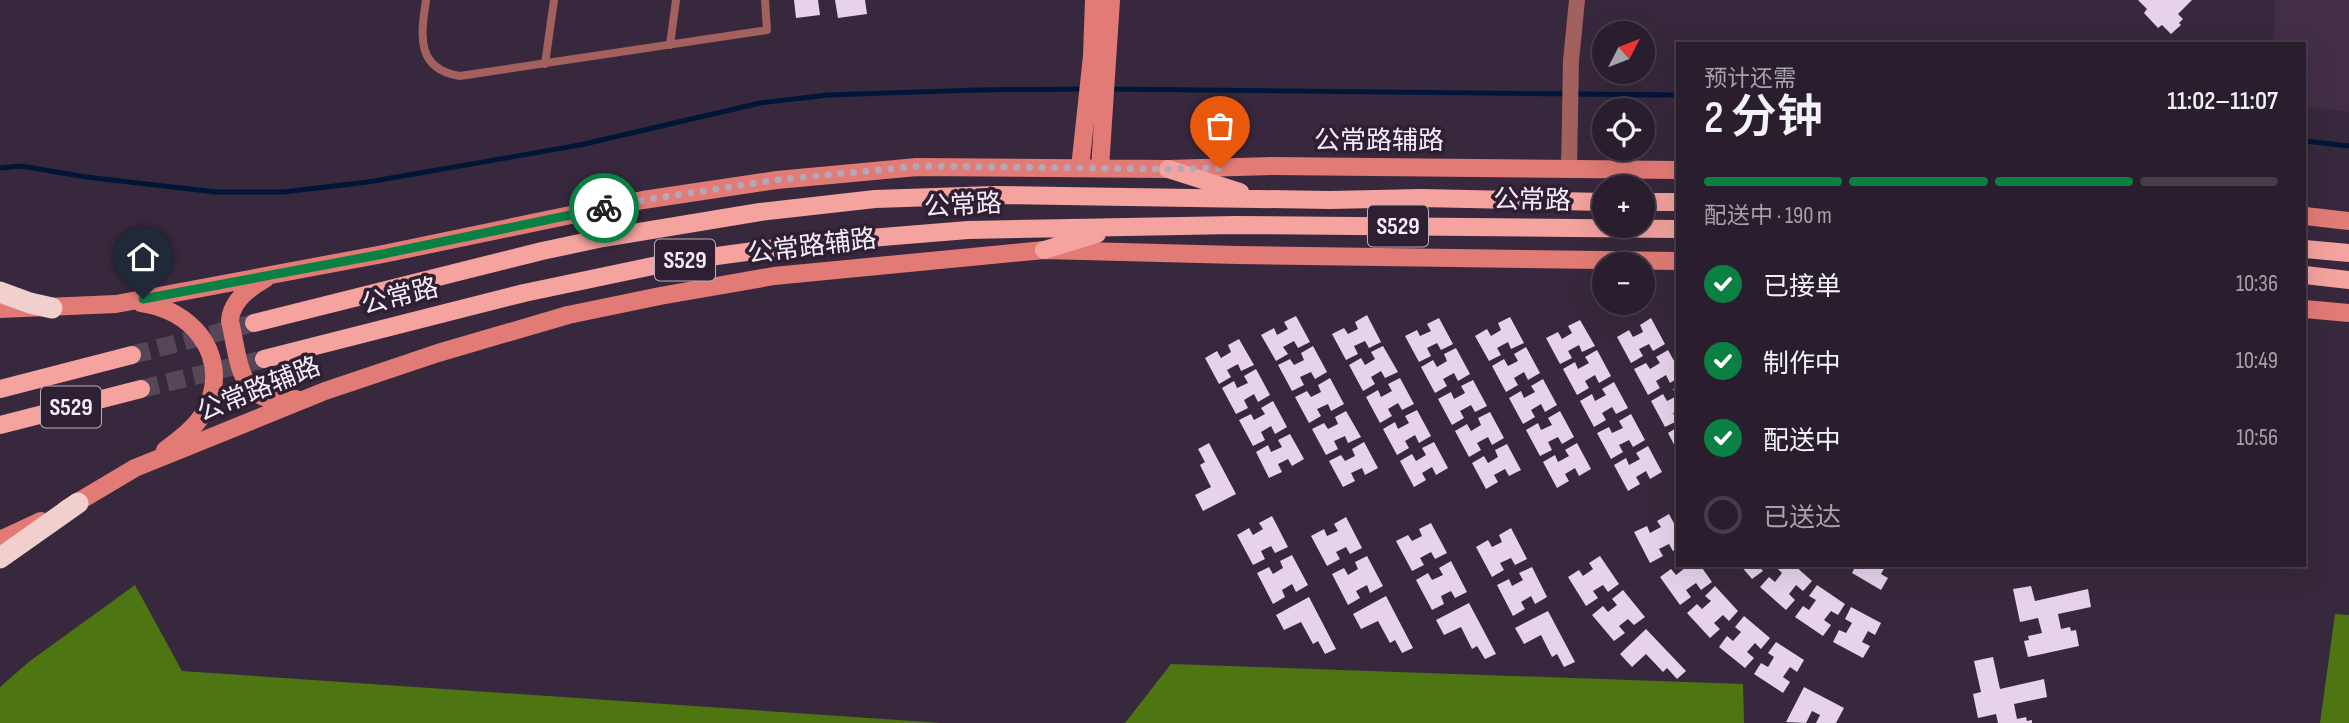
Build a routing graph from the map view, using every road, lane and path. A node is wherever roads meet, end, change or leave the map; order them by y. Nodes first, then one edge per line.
1 (426, 0) edge
2 (554, 0) edge
3 (676, 0) edge
4 (765, 0) edge
5 (1094, 0) edge
6 (1111, 0) edge
7 (1577, 0) edge
8 (670, 45) junction
9 (1100, 56) junction
10 (545, 64) junction
11 (1094, 122) junction
12 (1080, 168) junction
13 (1100, 168) junction
14 (1168, 169) junction
15 (1569, 169) junction
16 (1676, 170) edge
17 (1260, 198) junction
18 (1592, 202) edge
19 (1655, 202) edge
20 (1676, 202) edge
21 (2306, 216) edge
22 (2349, 221) edge
23 (1117, 228) junction
24 (1676, 229) edge
25 (2306, 249) edge
26 (1044, 250) junction
27 (2349, 253) edge
28 (1676, 261) edge
29 (275, 275) junction
30 (2306, 275) edge
31 (2349, 280) edge
32 (0, 292) edge
33 (116, 304) junction
34 (52, 308) junction
35 (0, 309) edge
36 (2306, 309) edge
37 (2349, 313) edge
38 (254, 323) tunnel mouth
39 (132, 355) tunnel mouth
40 (264, 359) tunnel mouth
41 (0, 389) edge
42 (141, 389) tunnel mouth
43 (325, 391) junction
44 (0, 425) edge
45 (135, 468) junction
46 (78, 503) junction
47 (0, 540) edge
48 (0, 558) edge

1 - 10 lane
2 - 10 lane
3 - 8 lane
4 - 8 lane
5 - 9 main road
6 - 9 main road
7 - 15 street
8 - 10 lane
9 - 11 main road
11 - 12 main road
11 - 13 main road
12 - 13 main road, 公常路辅路
12 - 29 main road, 公常路辅路
13 - 14 main road, 公常路辅路
14 - 15 main road, 公常路辅路
14 - 17 main road
15 - 16 main road, 公常路辅路
17 - 18 main road, 公常路 / S529
17 - 38 main road, 公常路 / S529
19 - 20 main road
21 - 22 main road
23 - 24 main road, 公常路 / S529
23 - 26 main road
23 - 40 main road, 公常路 / S529
25 - 27 main road
26 - 28 main road, 公常路辅路
26 - 43 main road, 公常路辅路
29 - 33 main road, 公常路辅路
29 - 43 main road
30 - 31 main road
32 - 34 highway
33 - 34 main road, 公常路辅路
33 - 45 main road
34 - 35 main road, 公常路辅路
36 - 37 main road
39 - 41 main road, S529
42 - 44 main road, S529
43 - 45 main road, 公常路辅路
45 - 46 main road, 公常路辅路
46 - 47 main road, 公常路辅路
46 - 48 highway

